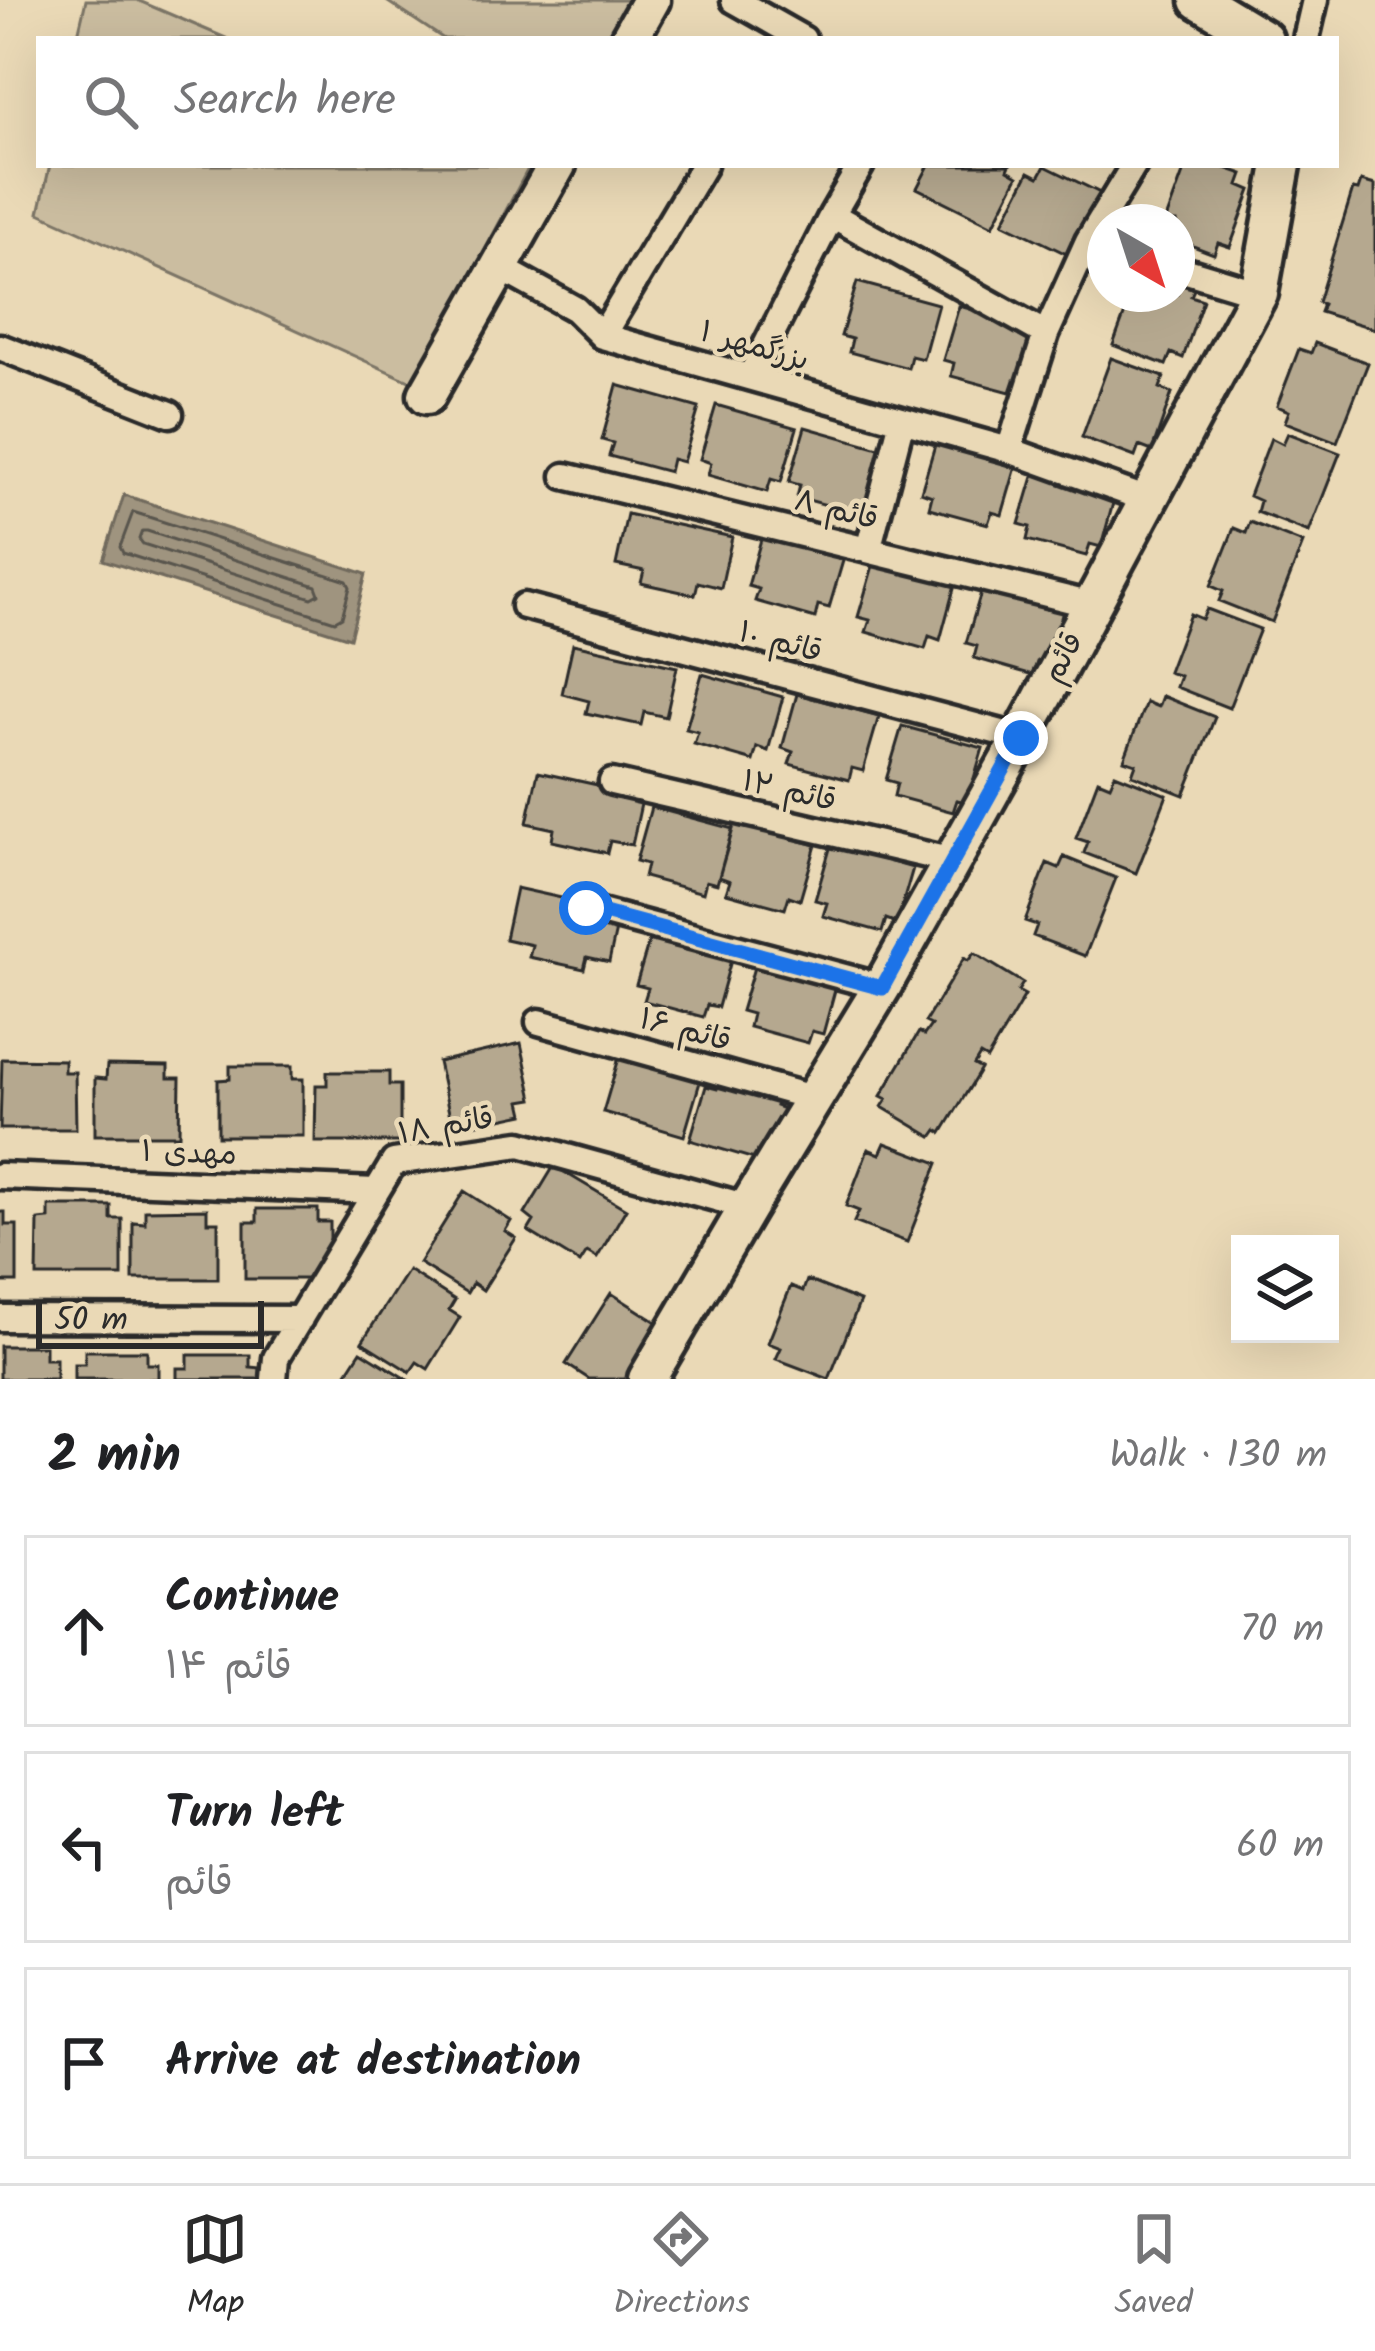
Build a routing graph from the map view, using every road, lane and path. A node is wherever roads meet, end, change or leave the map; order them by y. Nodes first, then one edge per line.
1 (651, 0) edge
2 (734, 0) edge
3 (1315, 0) edge
4 (1212, 18) edge
5 (630, 36) edge
6 (797, 36) edge
7 (1257, 36) edge
8 (1307, 36) edge
9 (555, 168) edge
10 (702, 168) edge
11 (859, 168) edge
12 (1133, 168) edge
13 (1281, 168) edge
14 (1115, 204) edge
15 (832, 214) junction
16 (1087, 259) edge
17 (499, 268) junction
18 (1195, 273) edge
19 (1259, 293) junction
20 (1046, 334) junction
21 (602, 336) junction
22 (0, 347) edge
23 (750, 377) junction
24 (427, 394) dead end
25 (170, 414) dead end
26 (902, 420) junction
27 (1009, 450) junction
28 (565, 476) dead end
29 (1148, 500) junction
30 (868, 550) junction
31 (1092, 604) junction
32 (524, 605) dead end
33 (1021, 738) junction
34 (612, 782) dead end
35 (952, 861) junction
36 (586, 908) dead end
37 (882, 988) junction
38 (539, 1022) dead end
39 (816, 1099) junction
40 (0, 1176) edge
41 (376, 1191) junction
42 (748, 1207) junction
43 (0, 1318) edge
44 (299, 1318) junction
45 (274, 1379) edge
46 (647, 1379) edge

1 - 5 street
2 - 6 street
3 - 8 street
4 - 7 street
9 - 17 street
10 - 21 street
11 - 15 street
12 - 14 street
13 - 19 street, قائم
15 - 20 street
15 - 23 street
16 - 20 street
17 - 21 street, بزرگمهر ۱
17 - 24 street
18 - 19 street
19 - 29 street, قائم
20 - 27 street
21 - 23 street, بزرگمهر ۱
22 - 25 street
23 - 26 street, بزرگمهر ۱
26 - 27 street, بزرگمهر ۱
26 - 30 street
27 - 29 street, بزرگمهر ۱
28 - 30 street, قائم ۸
29 - 31 street, قائم
30 - 31 street, قائم ۸
31 - 33 street, قائم
32 - 33 street, قائم ۱۰
33 - 35 street, قائم
34 - 35 street, قائم ۱۲
35 - 37 street, قائم
36 - 37 street
37 - 39 street, قائم
38 - 39 street, قائم ۱۶
39 - 42 street, قائم
40 - 41 street, مهدی ۱
41 - 42 street, قائم ۱۸
41 - 44 street, قائم ۱۸
42 - 46 street, قائم
43 - 44 street
44 - 45 street, قائم ۱۸

